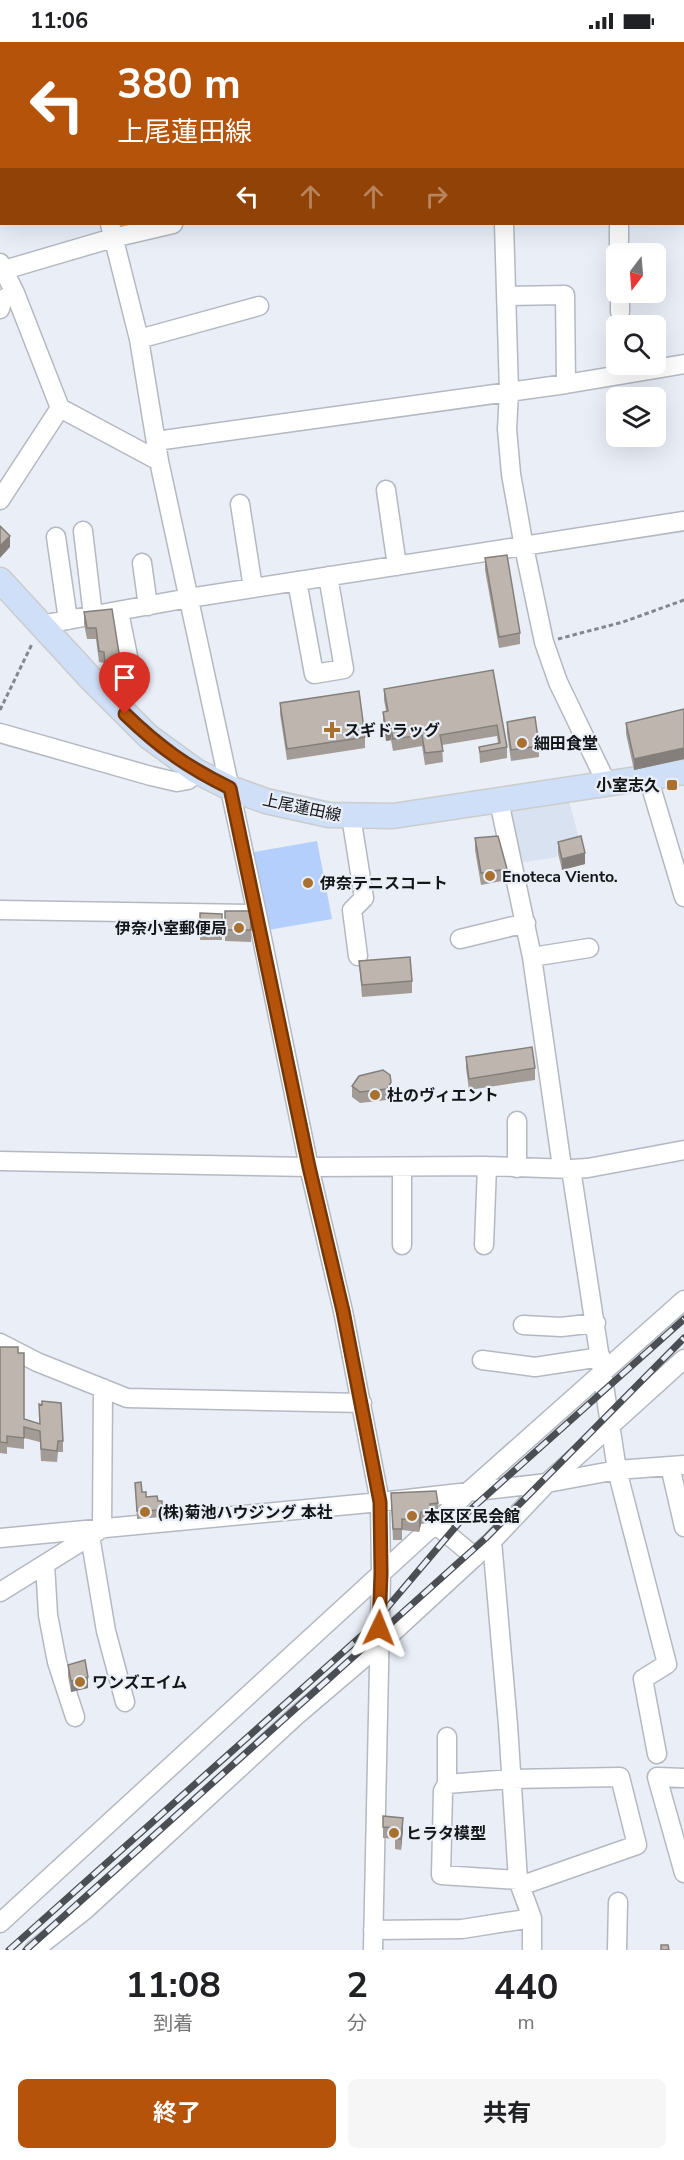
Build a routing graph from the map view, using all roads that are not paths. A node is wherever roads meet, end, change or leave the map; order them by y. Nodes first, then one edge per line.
1 (164, 225) edge
2 (504, 225) edge
3 (619, 225) edge
4 (111, 231) edge
5 (619, 243) edge
6 (2, 267) edge
7 (15, 293) junction
8 (507, 296) junction
9 (620, 303) edge
10 (259, 306) dead end
11 (0, 309) edge
12 (620, 312) dead end
13 (139, 339) junction
14 (684, 364) edge
15 (566, 384) junction
16 (509, 392) junction
17 (60, 408) junction
18 (156, 441) junction
19 (159, 461) junction
20 (386, 489) dead end
21 (0, 500) edge
22 (240, 504) dead end
23 (684, 521) edge
24 (82, 531) dead end
25 (56, 537) dead end
26 (524, 547) junction
27 (142, 562) dead end
28 (397, 566) junction
29 (328, 576) junction
30 (0, 580) edge
31 (297, 581) junction
32 (253, 588) junction
33 (189, 598) junction
34 (148, 606) junction
35 (119, 612) junction
36 (93, 616) junction
37 (68, 620) junction
38 (40, 625) junction
39 (129, 661) dead end
40 (0, 732) edge
41 (196, 771) junction
42 (684, 772) edge
43 (648, 777) junction
44 (607, 784) junction
45 (230, 788) junction
46 (499, 801) junction
47 (351, 816) junction
48 (684, 897) edge
49 (0, 910) edge
50 (257, 914) junction
51 (526, 923) junction
52 (460, 939) dead end
53 (589, 948) dead end
54 (358, 956) dead end
55 (532, 957) junction
56 (517, 1121) dead end
57 (684, 1150) edge
58 (0, 1161) edge
59 (487, 1166) junction
60 (309, 1167) junction
61 (402, 1167) junction
62 (517, 1168) junction
63 (566, 1168) junction
64 (402, 1245) dead end
65 (484, 1245) dead end
66 (684, 1300) edge
67 (596, 1323) junction
68 (523, 1324) dead end
69 (0, 1343) edge
70 (684, 1359) edge
71 (482, 1360) dead end
72 (602, 1364) junction
73 (103, 1388) junction
74 (362, 1403) junction
75 (609, 1426) junction
76 (677, 1466) edge
77 (617, 1470) junction
78 (547, 1483) junction
79 (468, 1492) junction
80 (380, 1502) junction
81 (435, 1524) junction
82 (684, 1527) edge
83 (96, 1532) junction
84 (0, 1538) edge
85 (492, 1541) junction
86 (475, 1557) junction
87 (45, 1564) junction
88 (381, 1573) junction
89 (0, 1592) edge
90 (378, 1646) junction
91 (125, 1702) dead end
92 (75, 1717) dead end
93 (447, 1737) dead end
94 (657, 1754) dead end
95 (684, 1778) edge
96 (512, 1779) junction
97 (447, 1784) junction
98 (679, 1839) edge
99 (684, 1873) edge
100 (519, 1883) junction
101 (618, 1902) dead end
102 (532, 1918) junction
103 (0, 1923) edge
104 (373, 1930) junction
105 (34, 1950) edge
106 (373, 1950) edge
107 (532, 1950) edge
108 (617, 1950) edge

1 - 4 street
2 - 8 street
3 - 5 street
4 - 6 street
4 - 13 street
6 - 7 street
7 - 11 street
7 - 17 street
8 - 15 street
8 - 16 street
9 - 12 street
10 - 13 street
13 - 18 street
14 - 15 street
15 - 16 street
16 - 18 street
16 - 26 street
17 - 19 street
17 - 21 street
18 - 19 street
19 - 33 street
20 - 28 street
22 - 32 street
23 - 26 street
24 - 36 street
25 - 37 street
26 - 28 street
26 - 44 street
27 - 34 street
28 - 29 street
29 - 31 street
29 - 31 street
30 - 38 main road, 上尾蓮田線
31 - 32 street
32 - 33 street
33 - 34 street
33 - 45 street
34 - 35 street
35 - 36 street
35 - 39 street
36 - 37 street
37 - 38 street
38 - 41 main road, 上尾蓮田線
40 - 41 street
41 - 45 main road, 上尾蓮田線
42 - 43 main road, 上尾蓮田線
43 - 44 main road, 上尾蓮田線
43 - 48 street
44 - 46 main road, 上尾蓮田線
45 - 47 main road, 上尾蓮田線
45 - 50 street
46 - 47 main road, 上尾蓮田線
46 - 51 street
47 - 54 street
49 - 50 street
50 - 60 street
51 - 52 street
51 - 55 street
53 - 55 street
55 - 63 street
56 - 62 street
57 - 63 street
58 - 60 street
59 - 61 street
59 - 62 street
59 - 65 street
60 - 61 street
60 - 74 street
61 - 64 street
62 - 63 street
63 - 67 street
66 - 72 street
67 - 68 street
67 - 72 street
69 - 73 street
70 - 75 street
71 - 72 street
72 - 75 street
72 - 79 street
73 - 74 street
73 - 83 street
74 - 80 street
75 - 77 street
75 - 78 street
76 - 77 street
76 - 82 street
77 - 78 street
77 - 94 street
78 - 79 street
78 - 85 street
79 - 80 street
79 - 81 street
80 - 83 street
80 - 88 street
81 - 86 street
81 - 88 street
83 - 84 street
83 - 87 street
83 - 91 street
85 - 86 street
85 - 96 street
86 - 90 street
87 - 89 street
87 - 92 street
88 - 90 street
88 - 103 street
90 - 104 street
90 - 105 street
93 - 97 street
95 - 98 street
96 - 97 street
96 - 100 street
96 - 100 street
97 - 100 street
98 - 99 street
100 - 102 street
101 - 108 street
102 - 104 street
102 - 107 street
104 - 106 street

